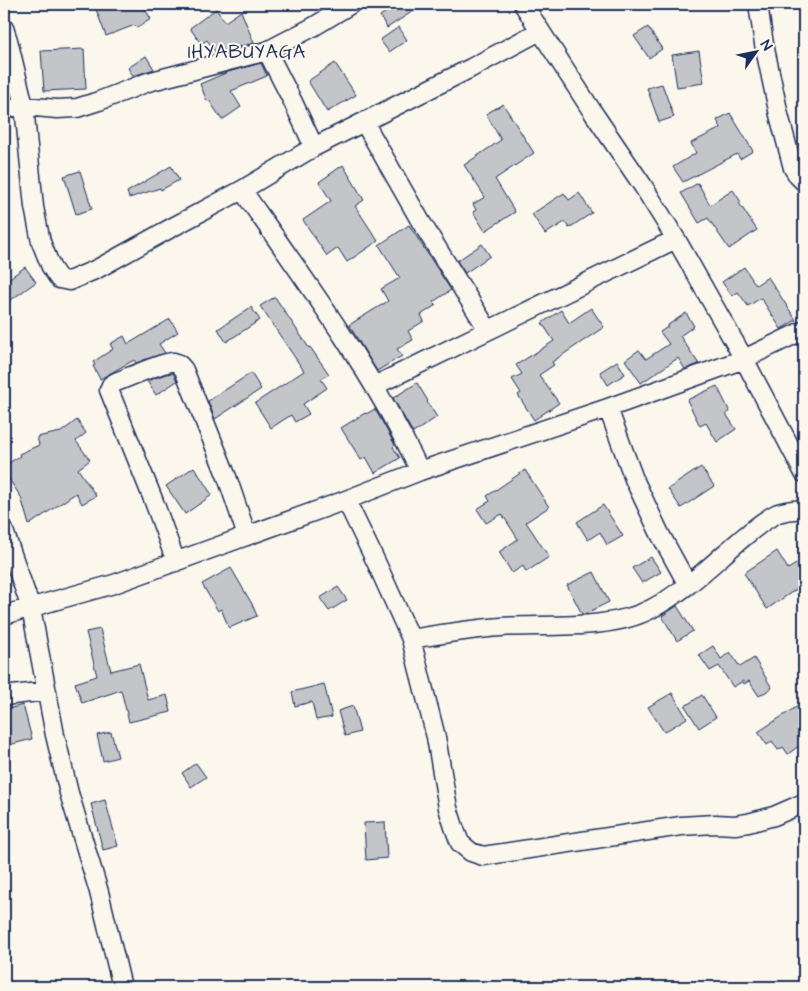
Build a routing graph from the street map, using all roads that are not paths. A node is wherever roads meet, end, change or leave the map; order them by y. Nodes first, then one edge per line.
1 (352, 4) edge
2 (523, 4) edge
3 (758, 4) edge
4 (4, 28) edge
5 (540, 31) junction
6 (267, 51) junction
7 (24, 106) junction
8 (4, 108) edge
9 (364, 122) junction
10 (314, 147) junction
11 (804, 182) edge
12 (242, 190) junction
13 (676, 238) junction
14 (488, 330) junction
15 (804, 330) edge
16 (744, 359) junction
17 (374, 386) junction
18 (608, 408) junction
19 (420, 471) junction
20 (804, 473) edge
21 (346, 500) junction
22 (804, 510) edge
23 (4, 531) edge
24 (247, 536) junction
25 (176, 562) junction
26 (688, 585) junction
27 (32, 608) junction
28 (4, 615) edge
29 (410, 639) junction
30 (47, 691) junction
31 (4, 696) edge
32 (804, 803) edge
33 (122, 987) edge

1 - 6 street
2 - 5 street
3 - 11 street
4 - 7 street
5 - 9 street
5 - 13 street
6 - 7 street
6 - 10 street
7 - 8 street
7 - 12 street
9 - 10 street
9 - 14 street
10 - 12 street
12 - 17 street
13 - 14 street
13 - 16 street
14 - 17 street
15 - 16 street
16 - 18 street
16 - 20 street
17 - 19 street
18 - 19 street
18 - 26 street
19 - 21 street
21 - 24 street
21 - 29 street
22 - 26 street
23 - 27 street
24 - 25 street
24 - 25 street
25 - 27 street
26 - 29 street
27 - 28 street
27 - 30 street
29 - 32 street
30 - 31 street
30 - 33 street

